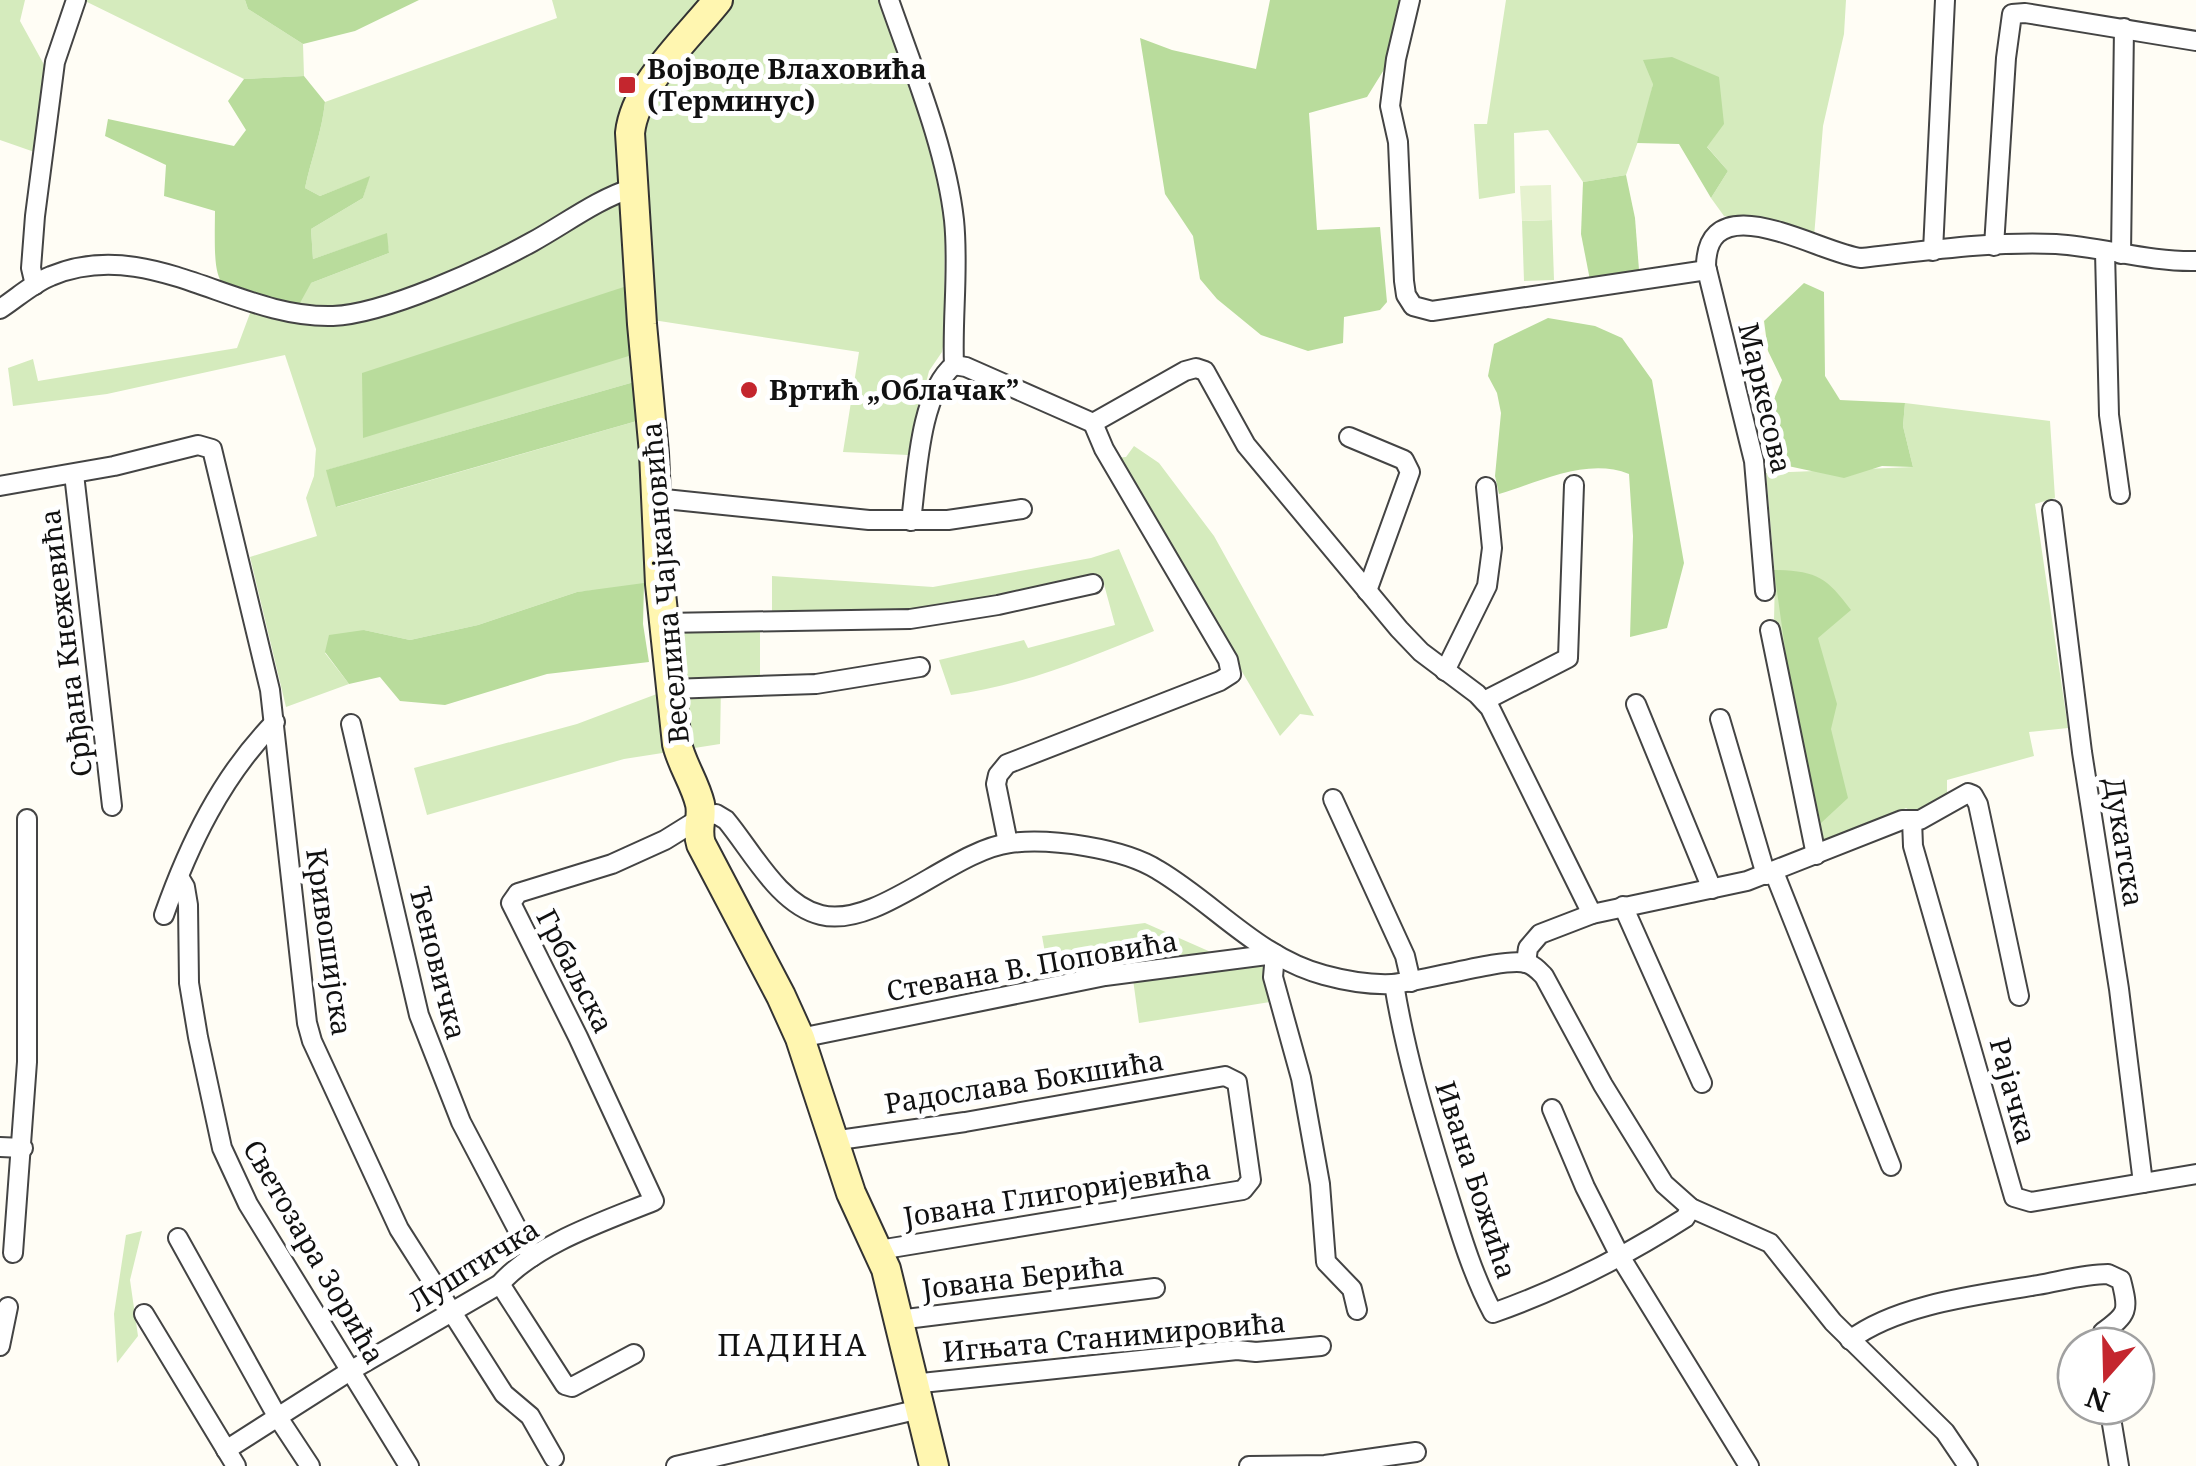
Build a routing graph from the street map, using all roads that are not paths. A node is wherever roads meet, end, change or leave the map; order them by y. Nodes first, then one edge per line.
1 (76, 0) edge
2 (718, 0) edge
3 (889, 0) edge
4 (1410, 0) edge
5 (1946, 0) edge
6 (2124, 28) junction
7 (2196, 41) edge
8 (633, 188) junction
9 (1994, 246) junction
10 (1932, 250) junction
11 (2113, 253) junction
12 (2196, 261) edge
13 (1707, 270) junction
14 (35, 286) junction
15 (0, 309) edge
16 (954, 365) junction
17 (1093, 423) junction
18 (1349, 438) dead end
19 (74, 474) junction
20 (1574, 485) dead end
21 (0, 486) edge
22 (1486, 487) dead end
23 (2120, 494) dead end
24 (655, 498) junction
25 (1022, 509) dead end
26 (2052, 510) dead end
27 (911, 521) junction
28 (1093, 584) dead end
29 (1367, 591) junction
30 (1765, 591) dead end
31 (664, 623) junction
32 (1770, 630) dead end
33 (920, 667) dead end
34 (1444, 671) junction
35 (670, 689) junction
36 (1484, 700) junction
37 (1636, 704) dead end
38 (1720, 719) dead end
39 (275, 722) junction
40 (352, 724) dead end
41 (1333, 800) dead end
42 (112, 806) dead end
43 (27, 819) dead end
44 (700, 819) junction
45 (1912, 820) junction
46 (1008, 843) junction
47 (1816, 855) junction
48 (1770, 874) junction
49 (178, 877) junction
50 (1712, 889) junction
51 (1623, 906) junction
52 (1592, 914) junction
53 (164, 915) dead end
54 (1275, 954) junction
55 (1526, 963) junction
56 (1403, 983) junction
57 (2019, 996) dead end
58 (800, 1038) junction
59 (1702, 1084) dead end
60 (1552, 1109) dead end
61 (832, 1141) junction
62 (0, 1147) edge
63 (23, 1148) junction
64 (1890, 1166) dead end
65 (2196, 1174) edge
66 (2143, 1183) junction
67 (1243, 1190) joint
68 (654, 1200) joint
69 (1691, 1208) junction
70 (178, 1238) dead end
71 (879, 1250) junction
72 (13, 1253) dead end
73 (532, 1257) junction
74 (1620, 1258) junction
75 (500, 1284) junction
76 (1155, 1288) dead end
77 (8, 1307) dead end
78 (1357, 1310) dead end
79 (452, 1312) junction
80 (144, 1314) dead end
81 (898, 1320) junction
82 (2113, 1326) edge
83 (1850, 1340) junction
84 (0, 1346) edge
85 (1321, 1346) dead end
86 (634, 1354) dead end
87 (350, 1371) junction
88 (916, 1396) junction
89 (277, 1416) junction
90 (2112, 1426) edge
91 (1416, 1452) dead end
92 (231, 1458) edge
93 (554, 1458) dead end
94 (310, 1466) edge
95 (408, 1466) edge
96 (676, 1466) edge
97 (934, 1466) edge
98 (1249, 1466) edge
99 (1749, 1466) edge
100 (1968, 1466) edge
101 (2119, 1466) edge

1 - 14 street
2 - 8 street, Веселина Чајкановића
3 - 16 street
4 - 13 street
5 - 10 street
6 - 7 street
6 - 9 street
6 - 11 street
8 - 14 street
8 - 24 street, Веселина Чајкановића
9 - 10 street
9 - 11 street
10 - 13 street
11 - 12 street
11 - 23 street
13 - 30 street, Маркесова
14 - 15 street
16 - 17 street
16 - 27 street
17 - 29 street
17 - 46 street
18 - 29 street
19 - 21 street
19 - 39 street, Кривошијска
19 - 42 street, Срђана Кнежевића
20 - 36 street
22 - 34 street
24 - 27 street
24 - 31 street, Веселина Чајкановића
25 - 27 street
26 - 66 street, Дукатска
28 - 31 street
29 - 34 street
31 - 35 street, Веселина Чајкановића
32 - 47 street
33 - 35 street
34 - 36 street
35 - 44 street, Веселина Чајкановића
36 - 52 street
37 - 50 street
38 - 48 street
39 - 49 street
39 - 79 street, Кривошијска
40 - 73 street, Ђеновичка
41 - 56 street
43 - 63 street
44 - 46 street
44 - 58 street, Веселина Чајкановића
44 - 68 street, Грбаљска
45 - 47 street
45 - 57 street
45 - 66 street, Рајачка
46 - 54 street
47 - 48 street
48 - 50 street
48 - 64 street
49 - 53 street
49 - 87 street, Светозара Зорића
50 - 51 street
51 - 52 street
51 - 59 street
52 - 55 street
54 - 56 street
54 - 58 street, Стевана В. Поповића
54 - 78 street
55 - 56 street
55 - 69 street
56 - 74 street, Ивана Божића
58 - 61 street, Веселина Чајкановића
60 - 74 street
61 - 67 street, Радослава Бокшића
61 - 71 street, Веселина Чајкановића
62 - 63 street
63 - 72 street
65 - 66 street, Рајачка
67 - 71 street, Јована Глигоријевића
68 - 73 street, Луштичка
69 - 74 street, Ивана Божића
69 - 83 street
70 - 89 street
71 - 81 street, Веселина Чајкановића
73 - 75 street, Луштичка
74 - 99 street
75 - 79 street, Луштичка
75 - 86 street
76 - 81 street, Јована Берића
77 - 84 street
79 - 87 street, Луштичка
79 - 93 street, Кривошијска
80 - 92 street
81 - 88 street, Веселина Чајкановића
82 - 83 street
83 - 100 street
85 - 88 street, Игњата Станимировића
87 - 89 street, Луштичка
87 - 95 street, Светозара Зорића
88 - 96 street
88 - 97 street, Веселина Чајкановића
89 - 92 street, Луштичка
89 - 94 street
90 - 101 street
91 - 98 street

